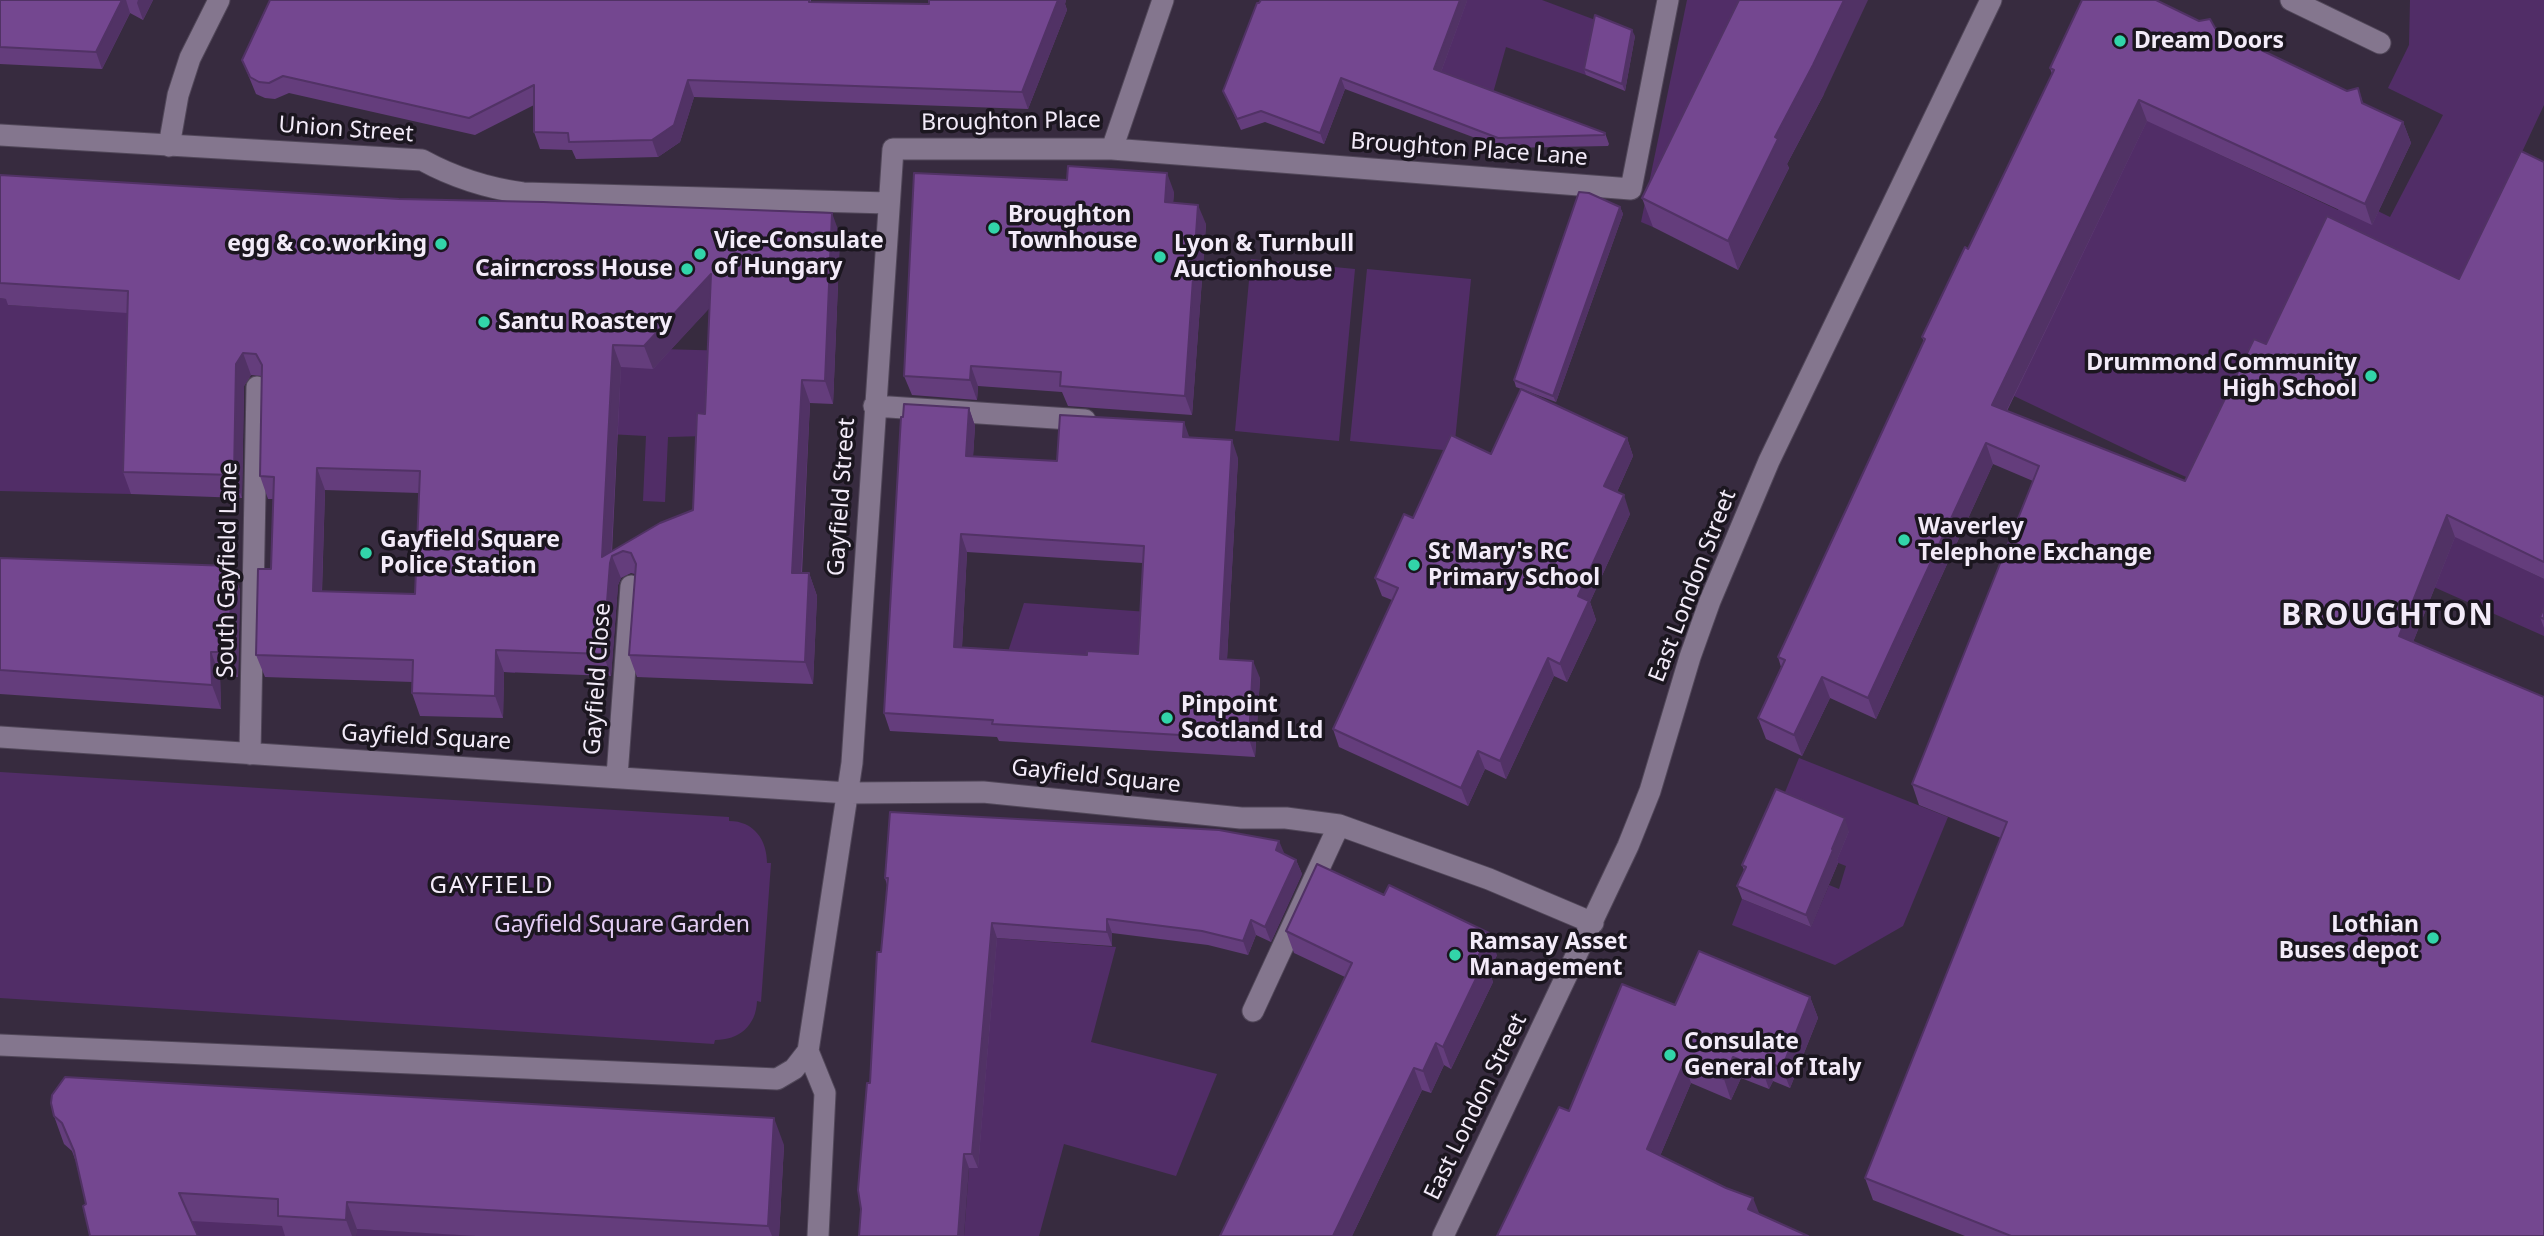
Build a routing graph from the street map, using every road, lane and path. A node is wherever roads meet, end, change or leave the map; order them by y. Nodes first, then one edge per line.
1 (219, 0) edge
2 (1163, 0) edge
3 (1668, 0) edge
4 (1990, 0) edge
5 (2291, 0) edge
6 (2380, 43) dead end
7 (0, 135) edge
8 (169, 146) junction
9 (1112, 149) junction
10 (888, 203) junction
11 (257, 387) edge
12 (874, 406) junction
13 (1105, 421) edge
14 (631, 586) edge
15 (0, 737) edge
16 (250, 754) junction
17 (617, 776) junction
18 (848, 793) junction
19 (1339, 825) junction
20 (1593, 923) junction
21 (1253, 1011) dead end
22 (0, 1045) edge
23 (808, 1051) junction
24 (818, 1236) edge
25 (1443, 1236) edge

1 - 8 street
2 - 9 street, Broughton Place
3 - 9 street, Broughton Place Lane
4 - 20 street, East London Street
5 - 6 street
7 - 8 street, Union Street
8 - 10 street, Union Street
9 - 10 street, Broughton Place
10 - 12 street, Gayfield Street
11 - 16 street, South Gayfield Lane
12 - 13 street
12 - 18 street, Gayfield Street
14 - 17 street, Gayfield Close
15 - 16 street, Gayfield Square
16 - 17 street, Gayfield Square
17 - 18 street, Gayfield Square
18 - 19 street, Gayfield Square
18 - 23 street
19 - 20 street, Gayfield Square
19 - 21 street
20 - 25 street, East London Street
22 - 23 street
23 - 24 street

